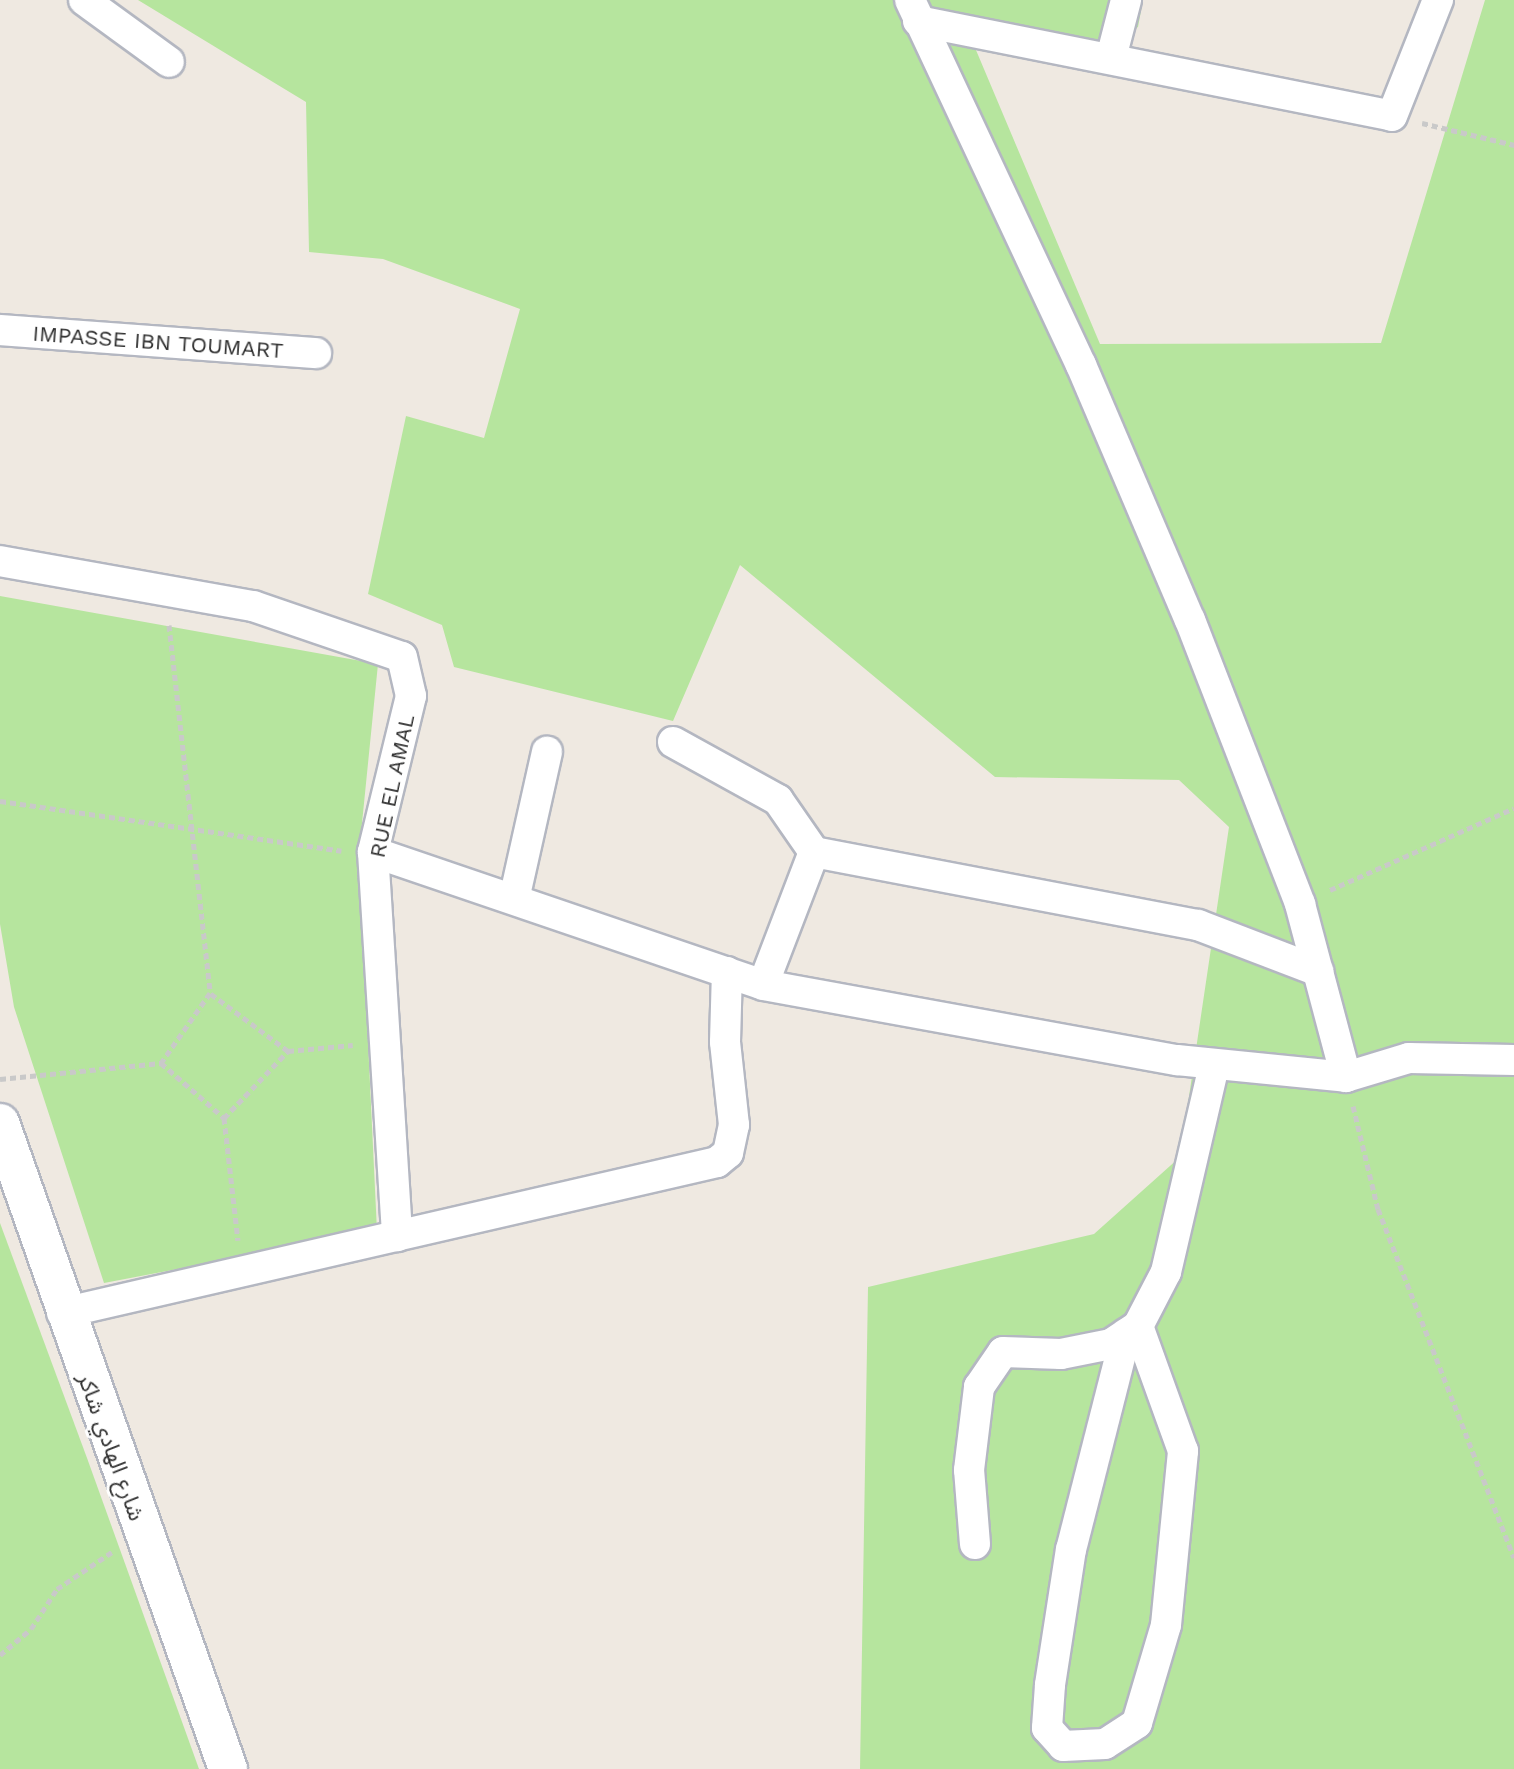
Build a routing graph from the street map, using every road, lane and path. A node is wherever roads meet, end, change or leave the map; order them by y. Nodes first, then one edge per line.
1 (84, 0) edge
2 (1126, 0) edge
3 (1438, 0) edge
4 (914, 10) edge
5 (1111, 58) junction
6 (169, 62) dead end
7 (1392, 116) junction
8 (1514, 145) edge
9 (0, 330) edge
10 (316, 353) dead end
11 (0, 561) edge
12 (167, 589) junction
13 (673, 742) dead end
14 (547, 752) dead end
15 (0, 801) edge
16 (1514, 808) edge
17 (192, 830) junction
18 (373, 852) junction
19 (814, 852) junction
20 (515, 895) junction
21 (1300, 904) junction
22 (1318, 971) junction
23 (727, 972) junction
24 (763, 985) junction
25 (210, 993) junction
26 (386, 1041) junction
27 (288, 1051) junction
28 (1514, 1060) edge
29 (161, 1063) junction
30 (1214, 1065) junction
31 (1346, 1077) junction
32 (0, 1079) edge
33 (224, 1118) junction
34 (0, 1123) edge
35 (397, 1236) junction
36 (242, 1272) junction
37 (62, 1313) junction
38 (1132, 1330) junction
39 (144, 1537) junction
40 (975, 1544) dead end
41 (1514, 1557) edge
42 (0, 1655) edge
43 (228, 1769) edge

1 - 6 street
2 - 5 street
3 - 7 street
4 - 5 street
4 - 21 street
5 - 7 street
7 - 8 path
9 - 10 street, IMPASSE IBN TOUMART
11 - 12 street, RUE EL AMAL
12 - 17 path
12 - 18 street, RUE EL AMAL
13 - 19 street
14 - 20 street
15 - 17 path
16 - 21 path
17 - 18 path
17 - 25 path
18 - 20 street
18 - 26 street, RUE EL AMAL
19 - 22 street
19 - 24 street
20 - 23 street
21 - 22 street
22 - 31 street
23 - 24 street
23 - 35 street
24 - 30 street
25 - 27 path
25 - 29 path
26 - 27 path
26 - 35 street, RUE EL AMAL
27 - 33 path
28 - 31 street
29 - 32 path
29 - 33 path
30 - 31 street
30 - 38 street
31 - 41 path
33 - 36 path
34 - 37 street, شارع الهادي شاكر
35 - 36 street
36 - 37 street
37 - 39 street, شارع الهادي شاكر
38 - 38 street
38 - 40 street
39 - 42 path
39 - 43 street, شارع الهادي شاكر

